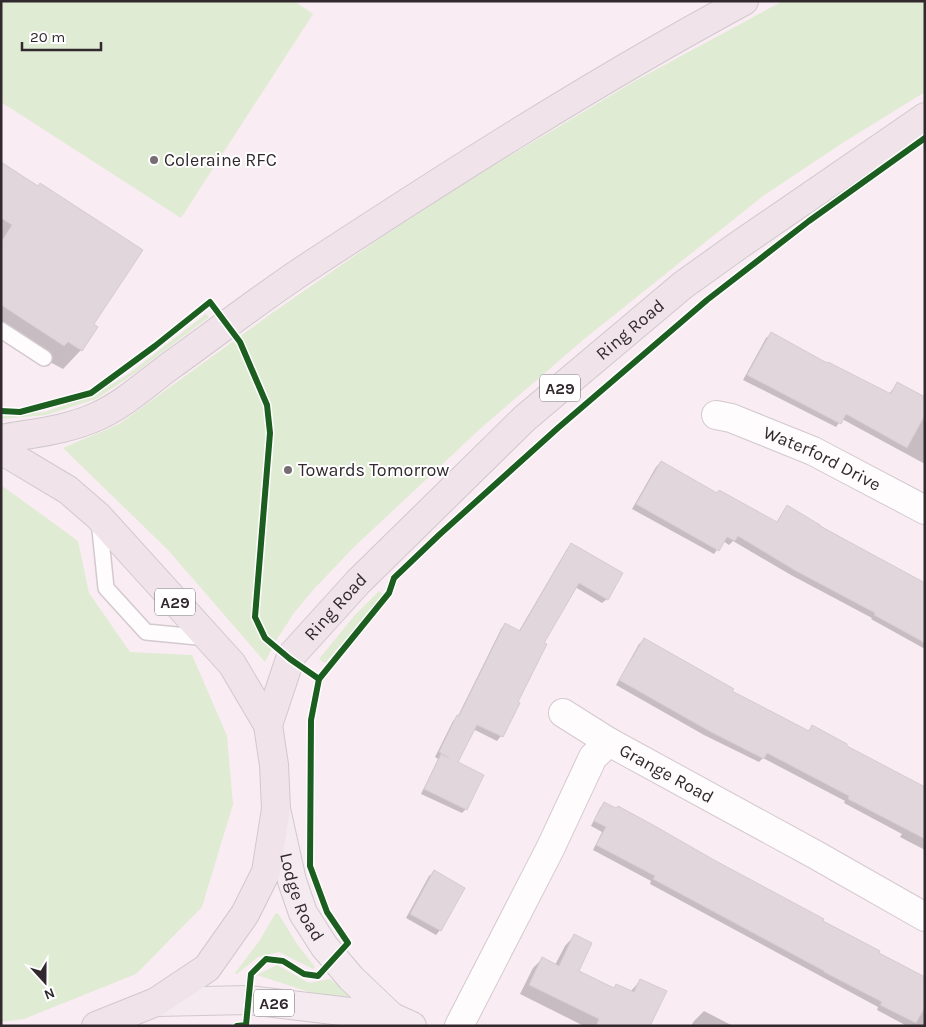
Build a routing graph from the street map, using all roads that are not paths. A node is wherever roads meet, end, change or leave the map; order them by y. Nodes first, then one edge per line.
1 (744, 1) edge
2 (925, 117) edge
3 (1, 330) edge
4 (44, 358) dead end
5 (716, 415) dead end
6 (1, 440) edge
7 (1, 450) edge
8 (925, 510) edge
9 (98, 516) junction
10 (208, 638) junction
11 (563, 713) dead end
12 (268, 725) junction
13 (609, 742) junction
14 (276, 809) junction
15 (925, 917) edge
16 (156, 1002) junction
17 (402, 1022) edge
18 (96, 1026) edge
19 (459, 1026) edge

1 - 6 highway
2 - 12 highway, Ring Road / A29
3 - 4 lane
5 - 8 street, Waterford Drive
7 - 9 highway, A29
9 - 10 highway, A29
9 - 10 lane
10 - 12 highway, A29
11 - 13 street
12 - 14 highway, A29
13 - 15 street, Grange Road
13 - 19 street, Grange Road
14 - 16 highway, A29
14 - 17 main road, Lodge Road / A26
16 - 17 main road, Lodge Road / A26
16 - 18 highway, A29

